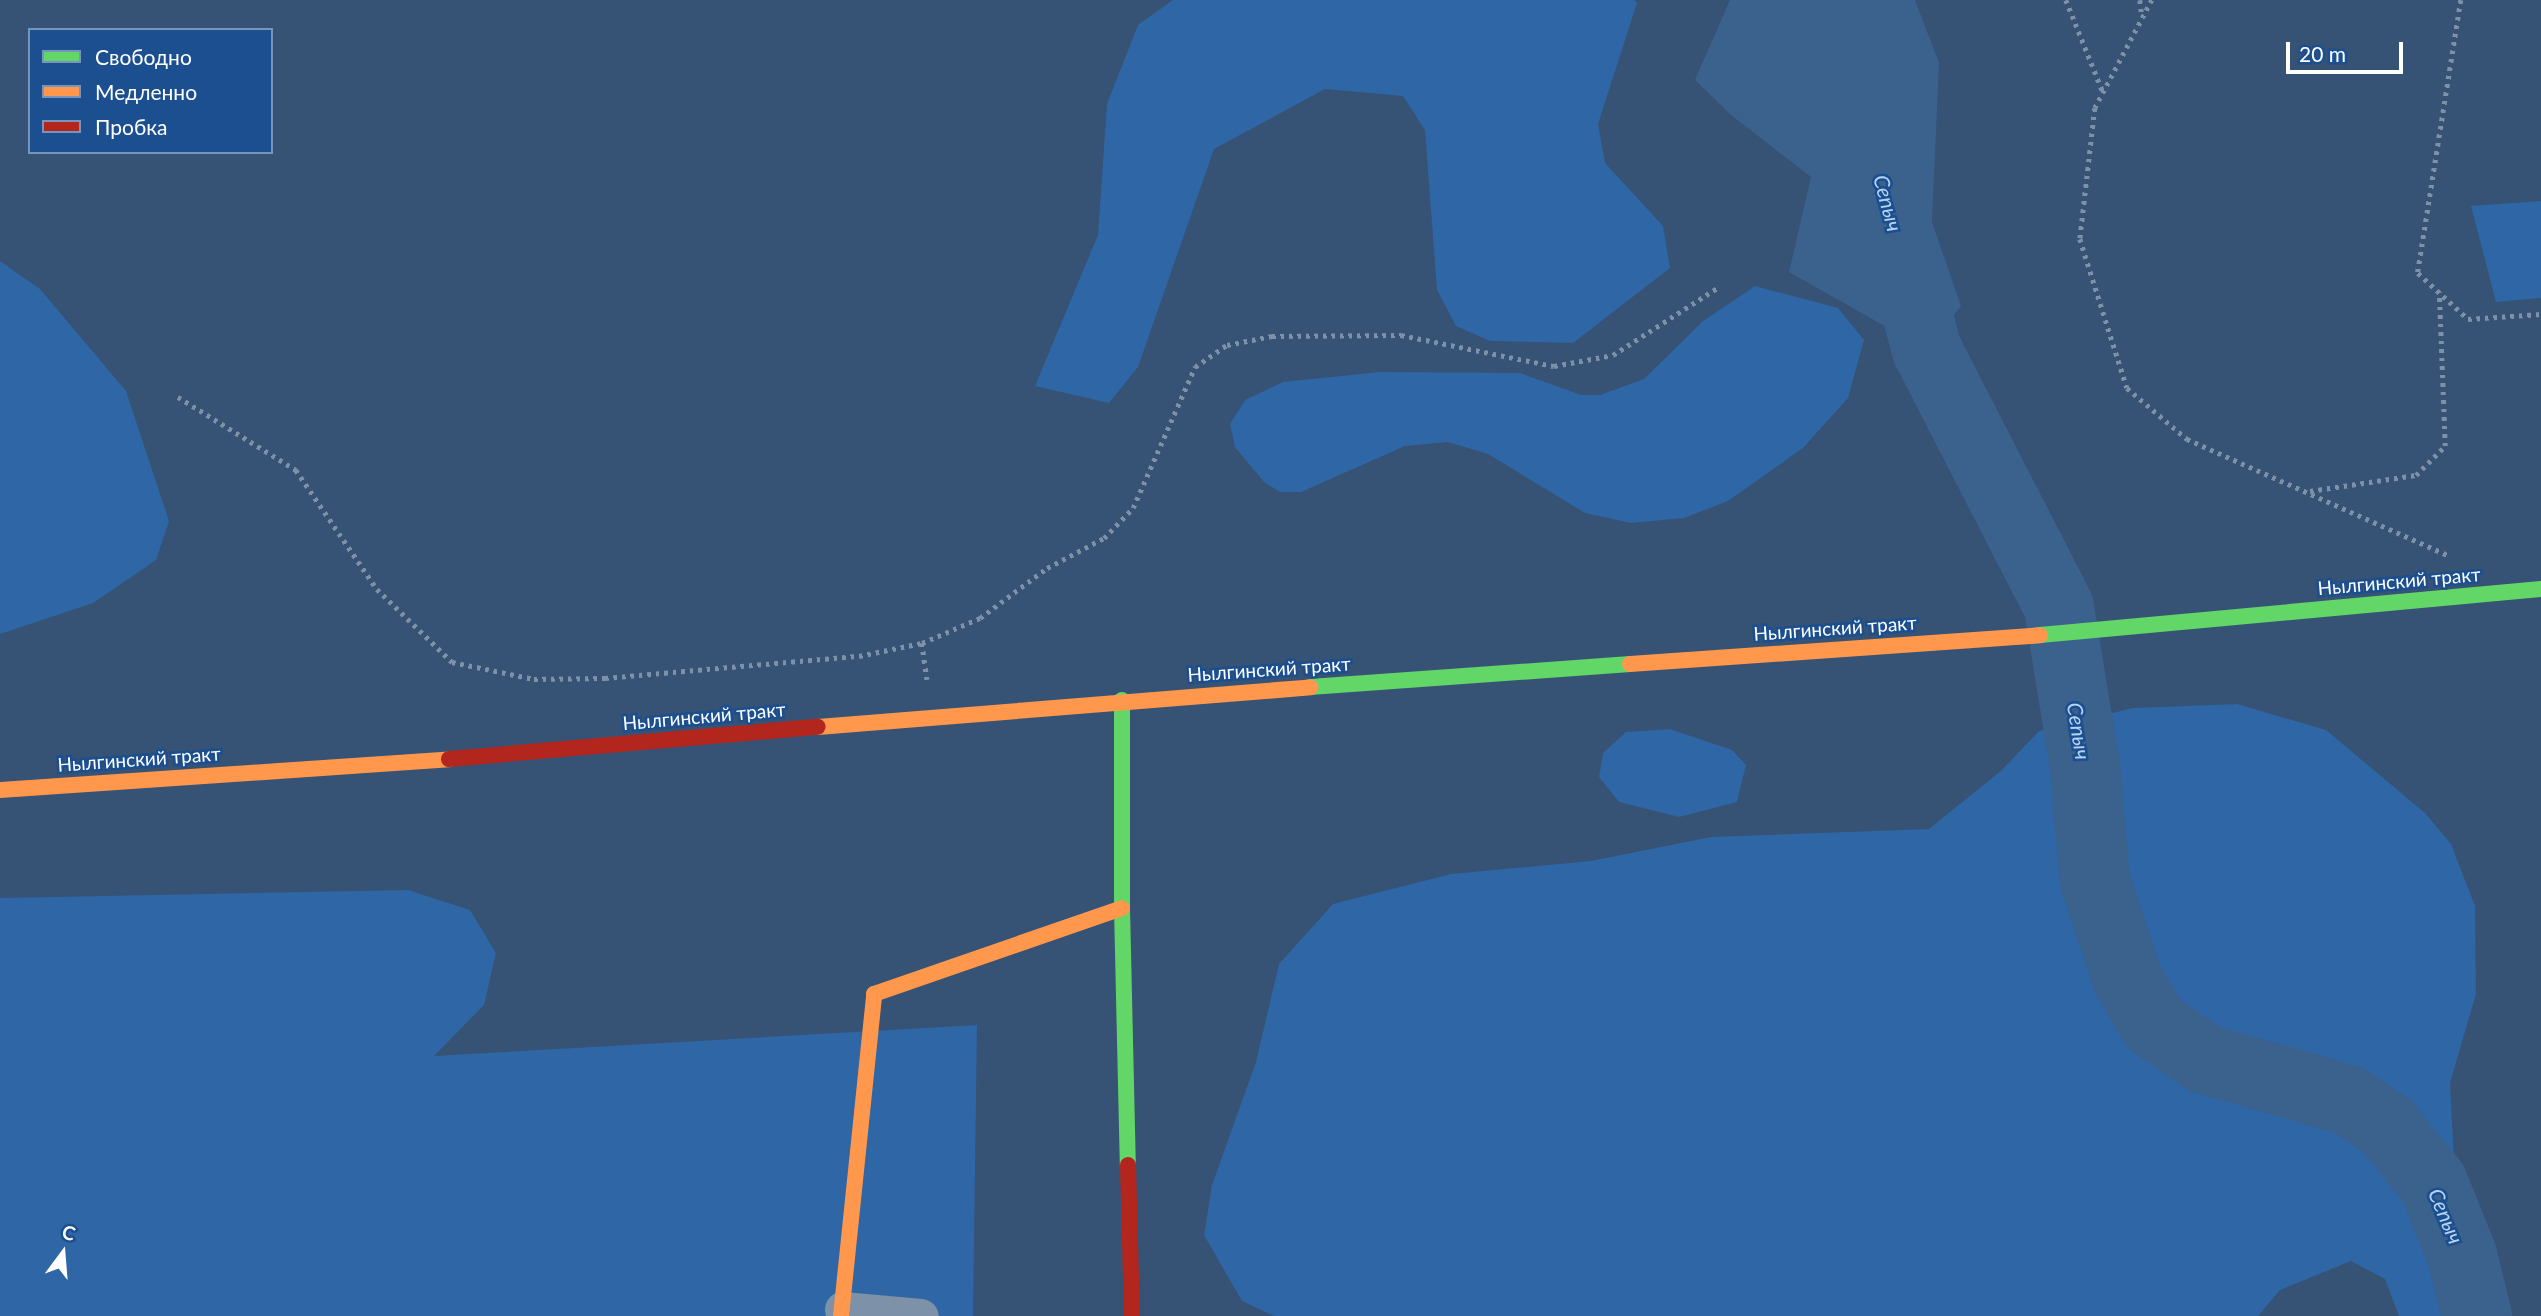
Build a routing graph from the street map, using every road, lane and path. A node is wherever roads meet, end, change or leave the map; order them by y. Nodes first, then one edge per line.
1 (2066, 0) edge
2 (2140, 0) edge
3 (2152, 0) edge
4 (2461, 0) edge
5 (2142, 19) junction
6 (2103, 92) junction
7 (1717, 288) dead end
8 (2439, 291) junction
9 (2541, 314) edge
10 (178, 397) dead end
11 (2308, 491) junction
12 (2460, 561) dead end
13 (2541, 589) edge
14 (1122, 701) junction
15 (0, 790) edge
16 (1122, 908) junction
17 (841, 1312) edge
18 (921, 1316) edge
19 (1132, 1316) edge

1 - 6 path
2 - 5 path
3 - 5 path
4 - 8 path
5 - 6 path
6 - 11 path
7 - 10 path
8 - 9 path
8 - 11 path
11 - 12 path
13 - 14 main road, Нылгинский тракт
14 - 15 main road, Нылгинский тракт
14 - 16 main road
16 - 17 main road
16 - 19 main road
17 - 18 street

